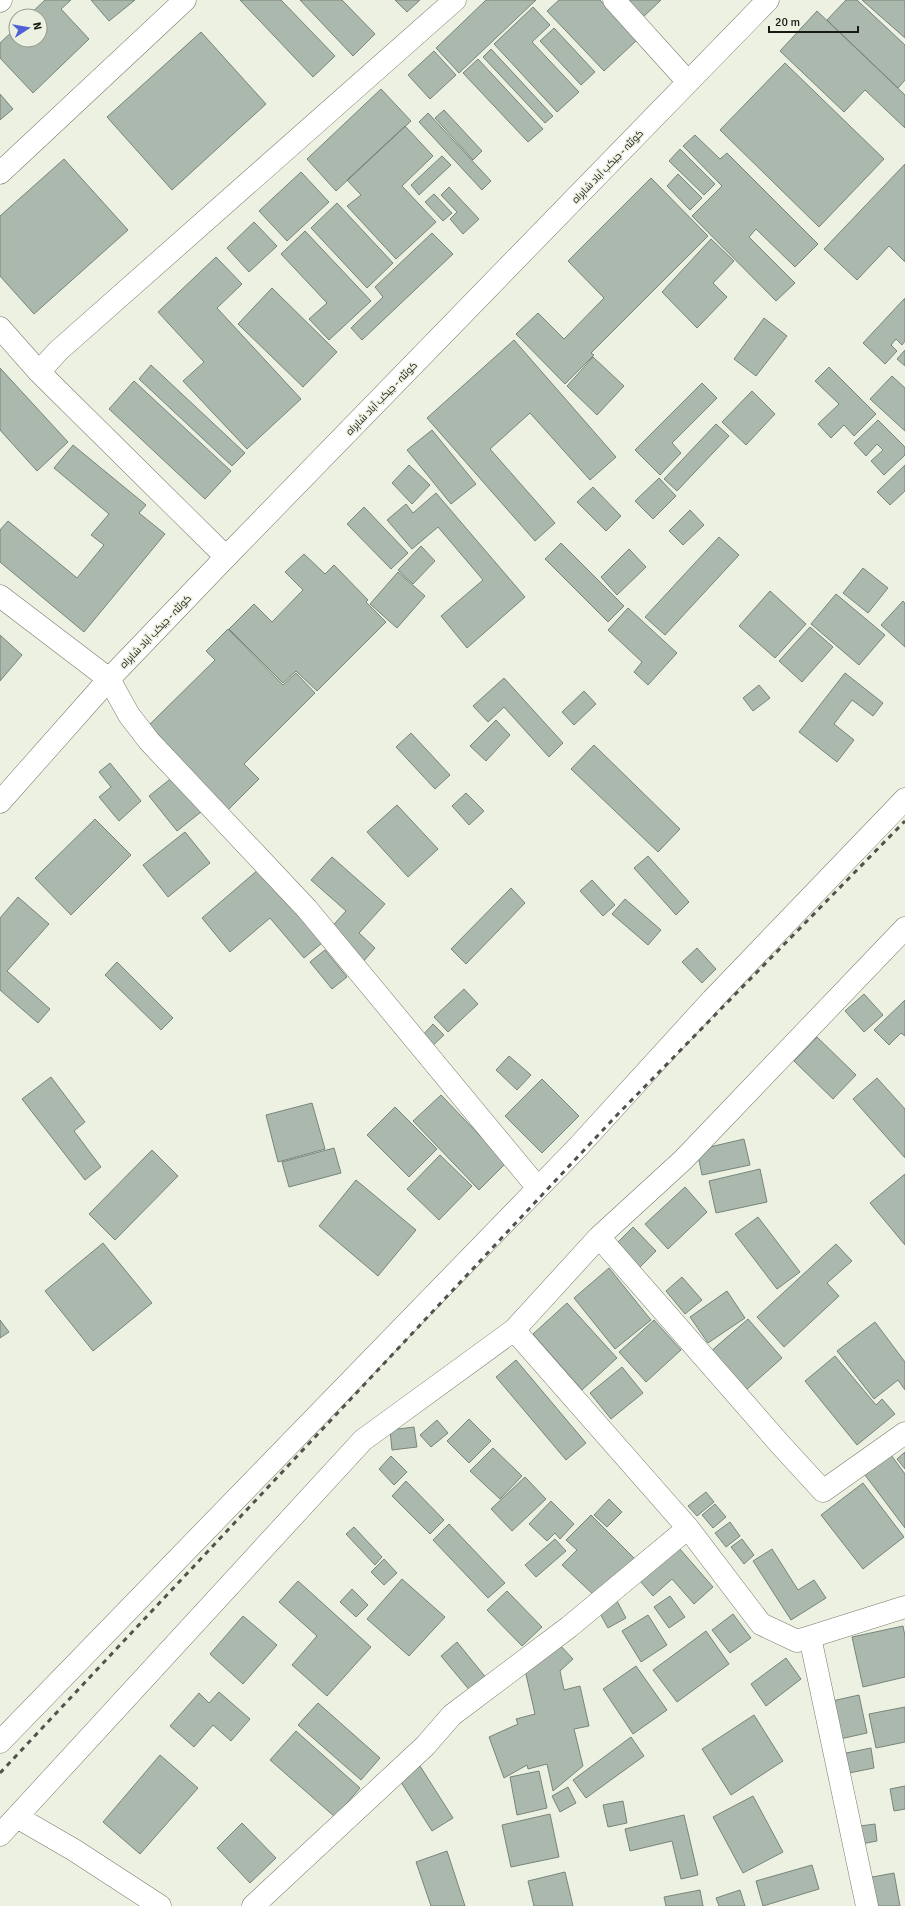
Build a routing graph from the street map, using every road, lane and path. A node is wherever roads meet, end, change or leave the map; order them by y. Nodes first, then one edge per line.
1 (184, 0) edge
2 (455, 0) edge
3 (614, 0) edge
4 (768, 0) edge
5 (688, 82) junction
6 (0, 173) edge
7 (0, 328) edge
8 (39, 372) junction
9 (226, 557) junction
10 (0, 596) edge
11 (109, 679) junction
12 (905, 799) edge
13 (0, 802) edge
14 (905, 928) edge
15 (538, 1188) junction
16 (599, 1237) junction
17 (514, 1330) junction
18 (905, 1433) edge
19 (688, 1528) junction
20 (905, 1607) edge
21 (810, 1637) junction
22 (0, 1742) edge
23 (17, 1816) junction
24 (0, 1835) edge
25 (160, 1906) edge
26 (253, 1906) edge
27 (867, 1906) edge

1 - 6 main road
2 - 8 main road
3 - 5 main road
4 - 5 main road, کوئٹہ - جیکب آباد شاہراہ
5 - 9 main road, کوئٹہ - جیکب آباد شاہراہ
7 - 8 main road
8 - 9 main road
9 - 11 main road, کوئٹہ - جیکب آباد شاہراہ
10 - 11 main road
11 - 13 main road, کوئٹہ - جیکب آباد شاہراہ
11 - 15 main road
12 - 15 main road
14 - 16 main road
15 - 22 main road
16 - 17 main road
16 - 18 main road
17 - 19 main road
17 - 23 main road
19 - 21 main road
19 - 26 main road
20 - 21 main road
21 - 27 main road
23 - 24 main road
23 - 25 main road

